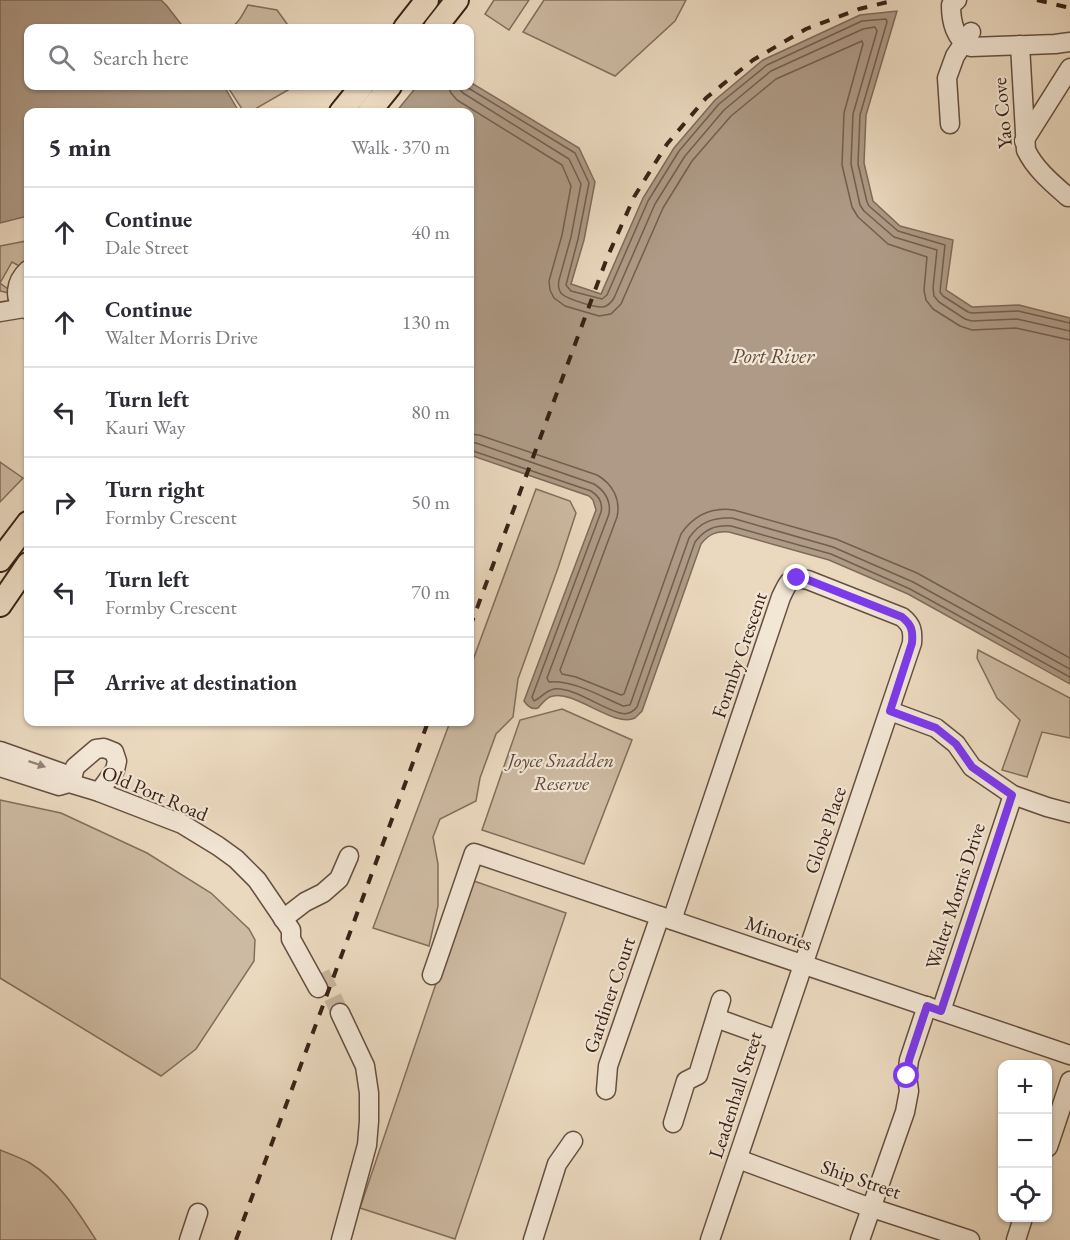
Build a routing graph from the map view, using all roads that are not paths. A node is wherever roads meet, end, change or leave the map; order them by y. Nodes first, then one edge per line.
1 (427, 0) edge
2 (457, 0) edge
3 (958, 0) edge
4 (408, 24) edge
5 (438, 24) edge
6 (967, 38) junction
7 (1065, 44) edge
8 (1020, 45) junction
9 (1070, 68) edge
10 (359, 90) edge
11 (387, 90) edge
12 (344, 108) edge
13 (372, 108) edge
14 (950, 124) dead end
15 (1024, 141) junction
16 (1068, 197) dead end
17 (24, 274) edge
18 (17, 304) edge
19 (0, 312) edge
20 (24, 511) edge
21 (24, 528) edge
22 (0, 536) edge
23 (0, 560) edge
24 (24, 570) edge
25 (0, 604) edge
26 (890, 711) junction
27 (0, 751) edge
28 (0, 767) edge
29 (70, 783) junction
30 (99, 792) junction
31 (1012, 795) junction
32 (1070, 813) edge
33 (349, 856) dead end
34 (666, 918) junction
35 (287, 924) junction
36 (802, 964) junction
37 (432, 975) dead end
38 (319, 980) tunnel mouth
39 (721, 1000) dead end
40 (934, 1009) junction
41 (716, 1018) junction
42 (338, 1020) tunnel mouth
43 (777, 1040) junction
44 (1070, 1055) edge
45 (1070, 1081) edge
46 (606, 1090) dead end
47 (673, 1123) dead end
48 (1052, 1133) edge
49 (573, 1141) dead end
50 (738, 1159) junction
51 (871, 1207) junction
52 (198, 1213) dead end
53 (1022, 1222) edge
54 (189, 1240) edge
55 (340, 1240) edge
56 (533, 1240) edge
57 (710, 1240) edge
58 (860, 1240) edge
59 (970, 1240) edge
60 (1016, 1240) edge

1 - 4 main road
2 - 5 main road
3 - 6 street
6 - 8 street
6 - 14 street
7 - 8 street
8 - 15 street, Yao Cove
9 - 15 street
10 - 12 main road
11 - 13 main road
15 - 16 street, Yao Cove
17 - 18 street
18 - 19 street
20 - 22 main road
21 - 23 main road
24 - 25 main road
26 - 31 street
26 - 34 street, Formby Crescent
26 - 36 street, Globe Place
27 -> 29 street, Old Port Road
28 - 29 street, Old Port Road
29 - 30 street, Old Port Road
29 - 30 street
30 - 35 street, Old Port Road
31 - 32 street
31 - 40 street, Walter Morris Drive
33 - 35 street
34 - 36 street, Minories
34 - 37 street, Minories
34 - 46 street, Gardiner Court
35 - 38 street, Old Port Road
36 - 40 street, Minories
36 - 43 street, Leadenhall Street
39 - 41 street
40 - 44 street, Minories
40 - 51 street, Walter Morris Drive
41 - 43 street
41 - 47 street
42 - 55 street
43 - 50 street, Leadenhall Street
45 - 48 street
49 - 56 street
50 - 51 street, Ship Street
50 - 57 street, Leadenhall Street
51 - 58 street, Walter Morris Drive
51 - 59 street, Ship Street
52 - 54 street
53 - 60 street

